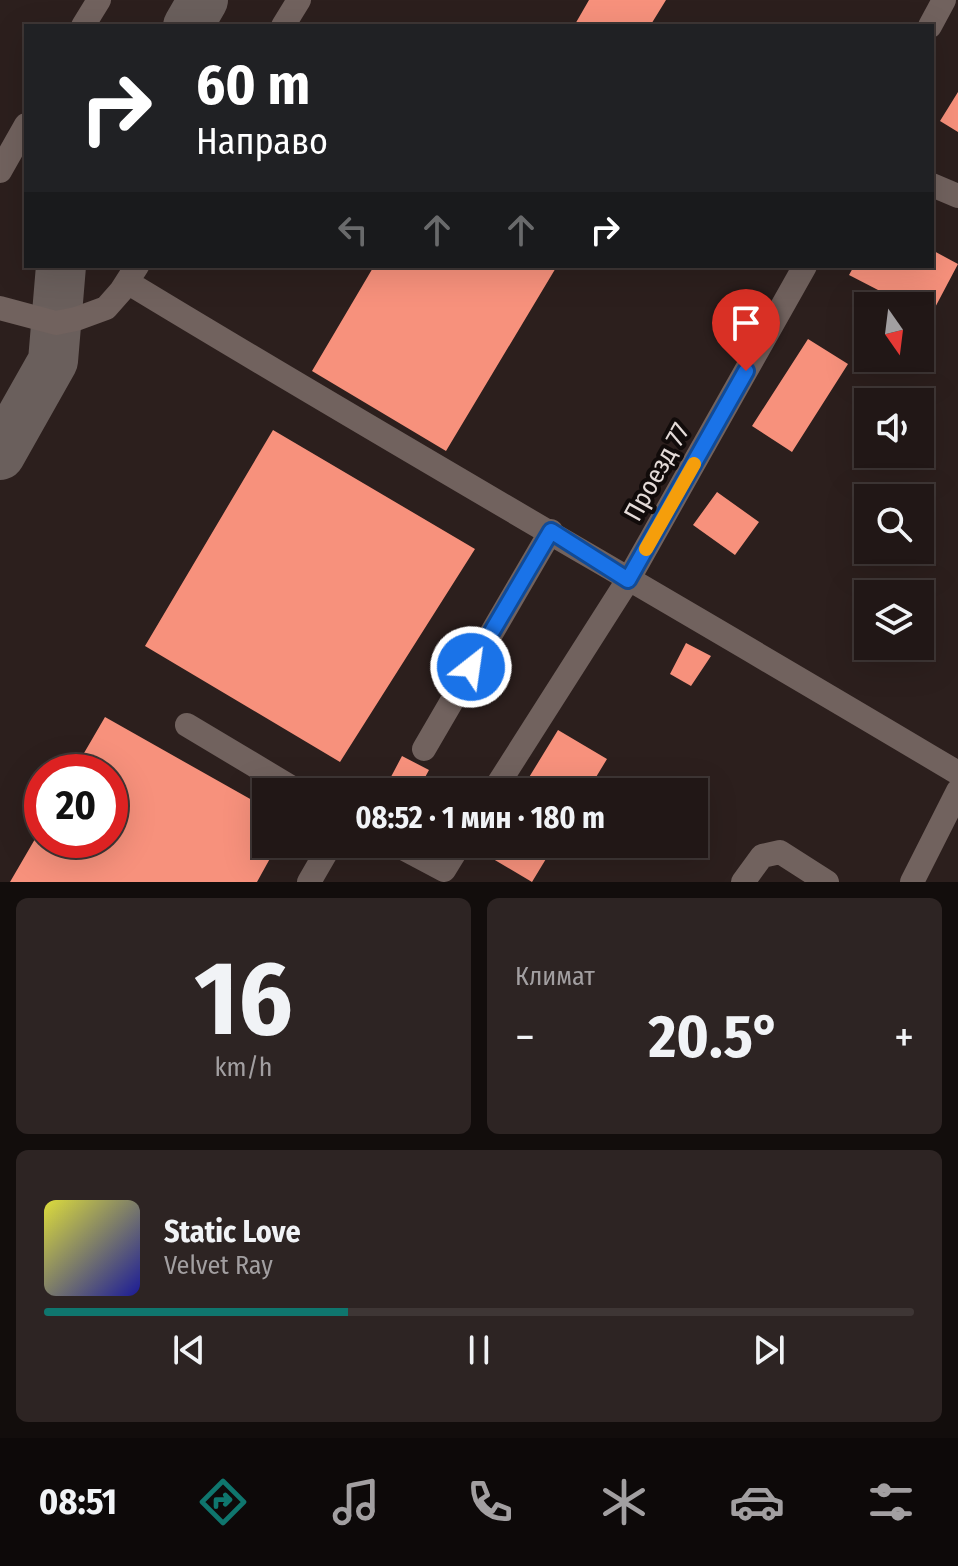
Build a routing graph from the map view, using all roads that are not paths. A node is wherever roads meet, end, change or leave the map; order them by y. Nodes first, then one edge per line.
1 (99, 0) edge
2 (299, 0) edge
3 (944, 0) edge
4 (84, 24) edge
5 (284, 24) edge
6 (931, 24) edge
7 (24, 129) edge
8 (0, 171) edge
9 (934, 186) edge
10 (958, 196) edge
11 (804, 268) edge
12 (132, 274) edge
13 (0, 308) edge
14 (551, 531) junction
15 (628, 580) junction
16 (187, 725) dead end
17 (424, 749) dead end
18 (958, 773) edge
19 (276, 778) edge
20 (502, 778) edge
21 (958, 791) edge
22 (323, 858) edge
23 (415, 858) edge
24 (451, 858) edge
25 (440, 876) edge
26 (309, 882) edge
27 (743, 882) edge
28 (827, 882) edge
29 (912, 882) edge

1 - 4 lane
2 - 5 lane
3 - 6 lane
7 - 8 lane
9 - 10 lane
11 - 15 lane, Проезд 77
12 - 13 lane
12 - 14 lane
14 - 15 lane
14 - 17 lane
15 - 18 lane
15 - 20 lane, Проезд 77
16 - 19 lane
21 - 29 lane
22 - 26 lane
23 - 25 lane
24 - 25 lane
27 - 28 lane

